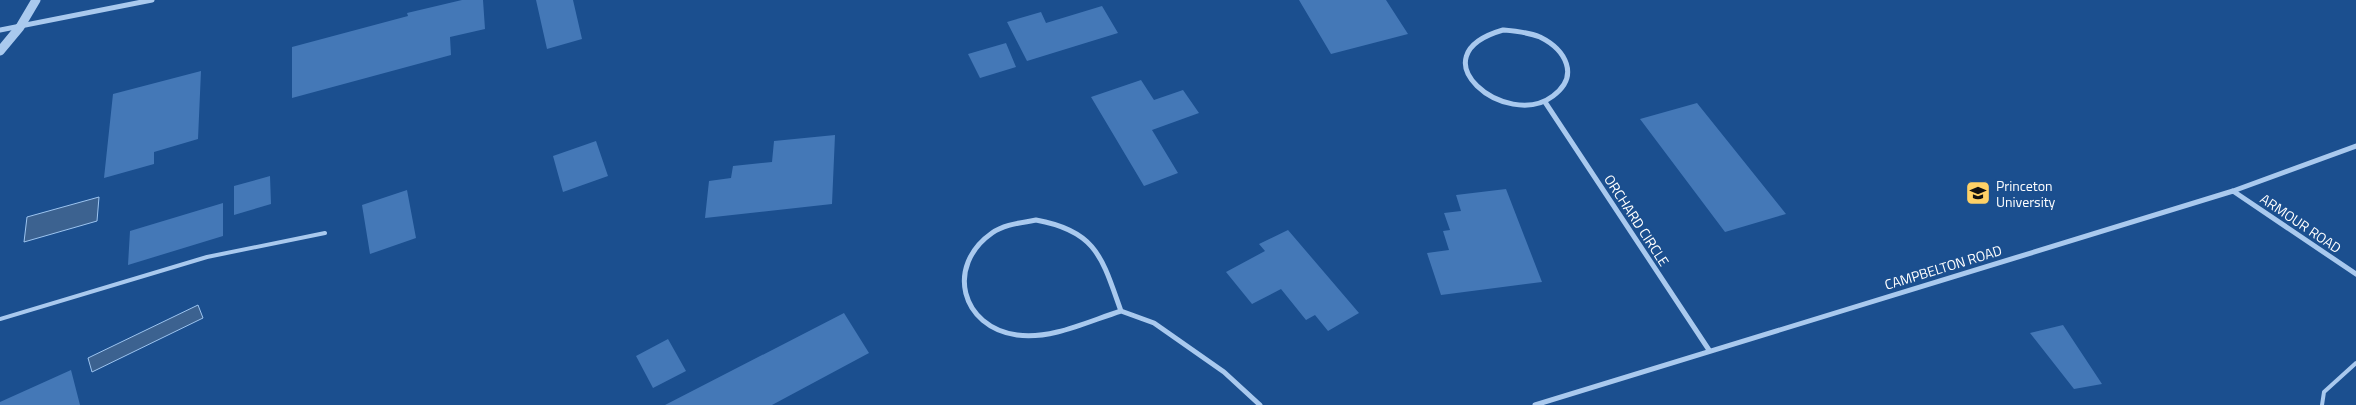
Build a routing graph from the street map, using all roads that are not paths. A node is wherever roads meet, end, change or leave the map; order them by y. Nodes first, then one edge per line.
1 (36, 0) edge
2 (152, 0) edge
3 (20, 27) junction
4 (0, 30) edge
5 (0, 51) edge
6 (1545, 102) junction
7 (2356, 146) edge
8 (2233, 191) junction
9 (325, 233) dead end
10 (2356, 274) edge
11 (1121, 312) junction
12 (0, 319) edge
13 (1709, 350) junction
14 (2356, 363) edge
15 (1260, 405) edge
16 (1535, 405) edge
17 (2322, 405) edge

1 - 3 street
2 - 3 street
3 - 4 street
3 - 5 street
6 - 6 street
6 - 13 street, ORCHARD CIRCLE
7 - 8 street, CAMPBELTON ROAD
8 - 10 street, ARMOUR ROAD
8 - 13 street, CAMPBELTON ROAD
9 - 12 lane
11 - 11 street
11 - 15 street
13 - 16 street, CAMPBELTON ROAD
14 - 17 lane

